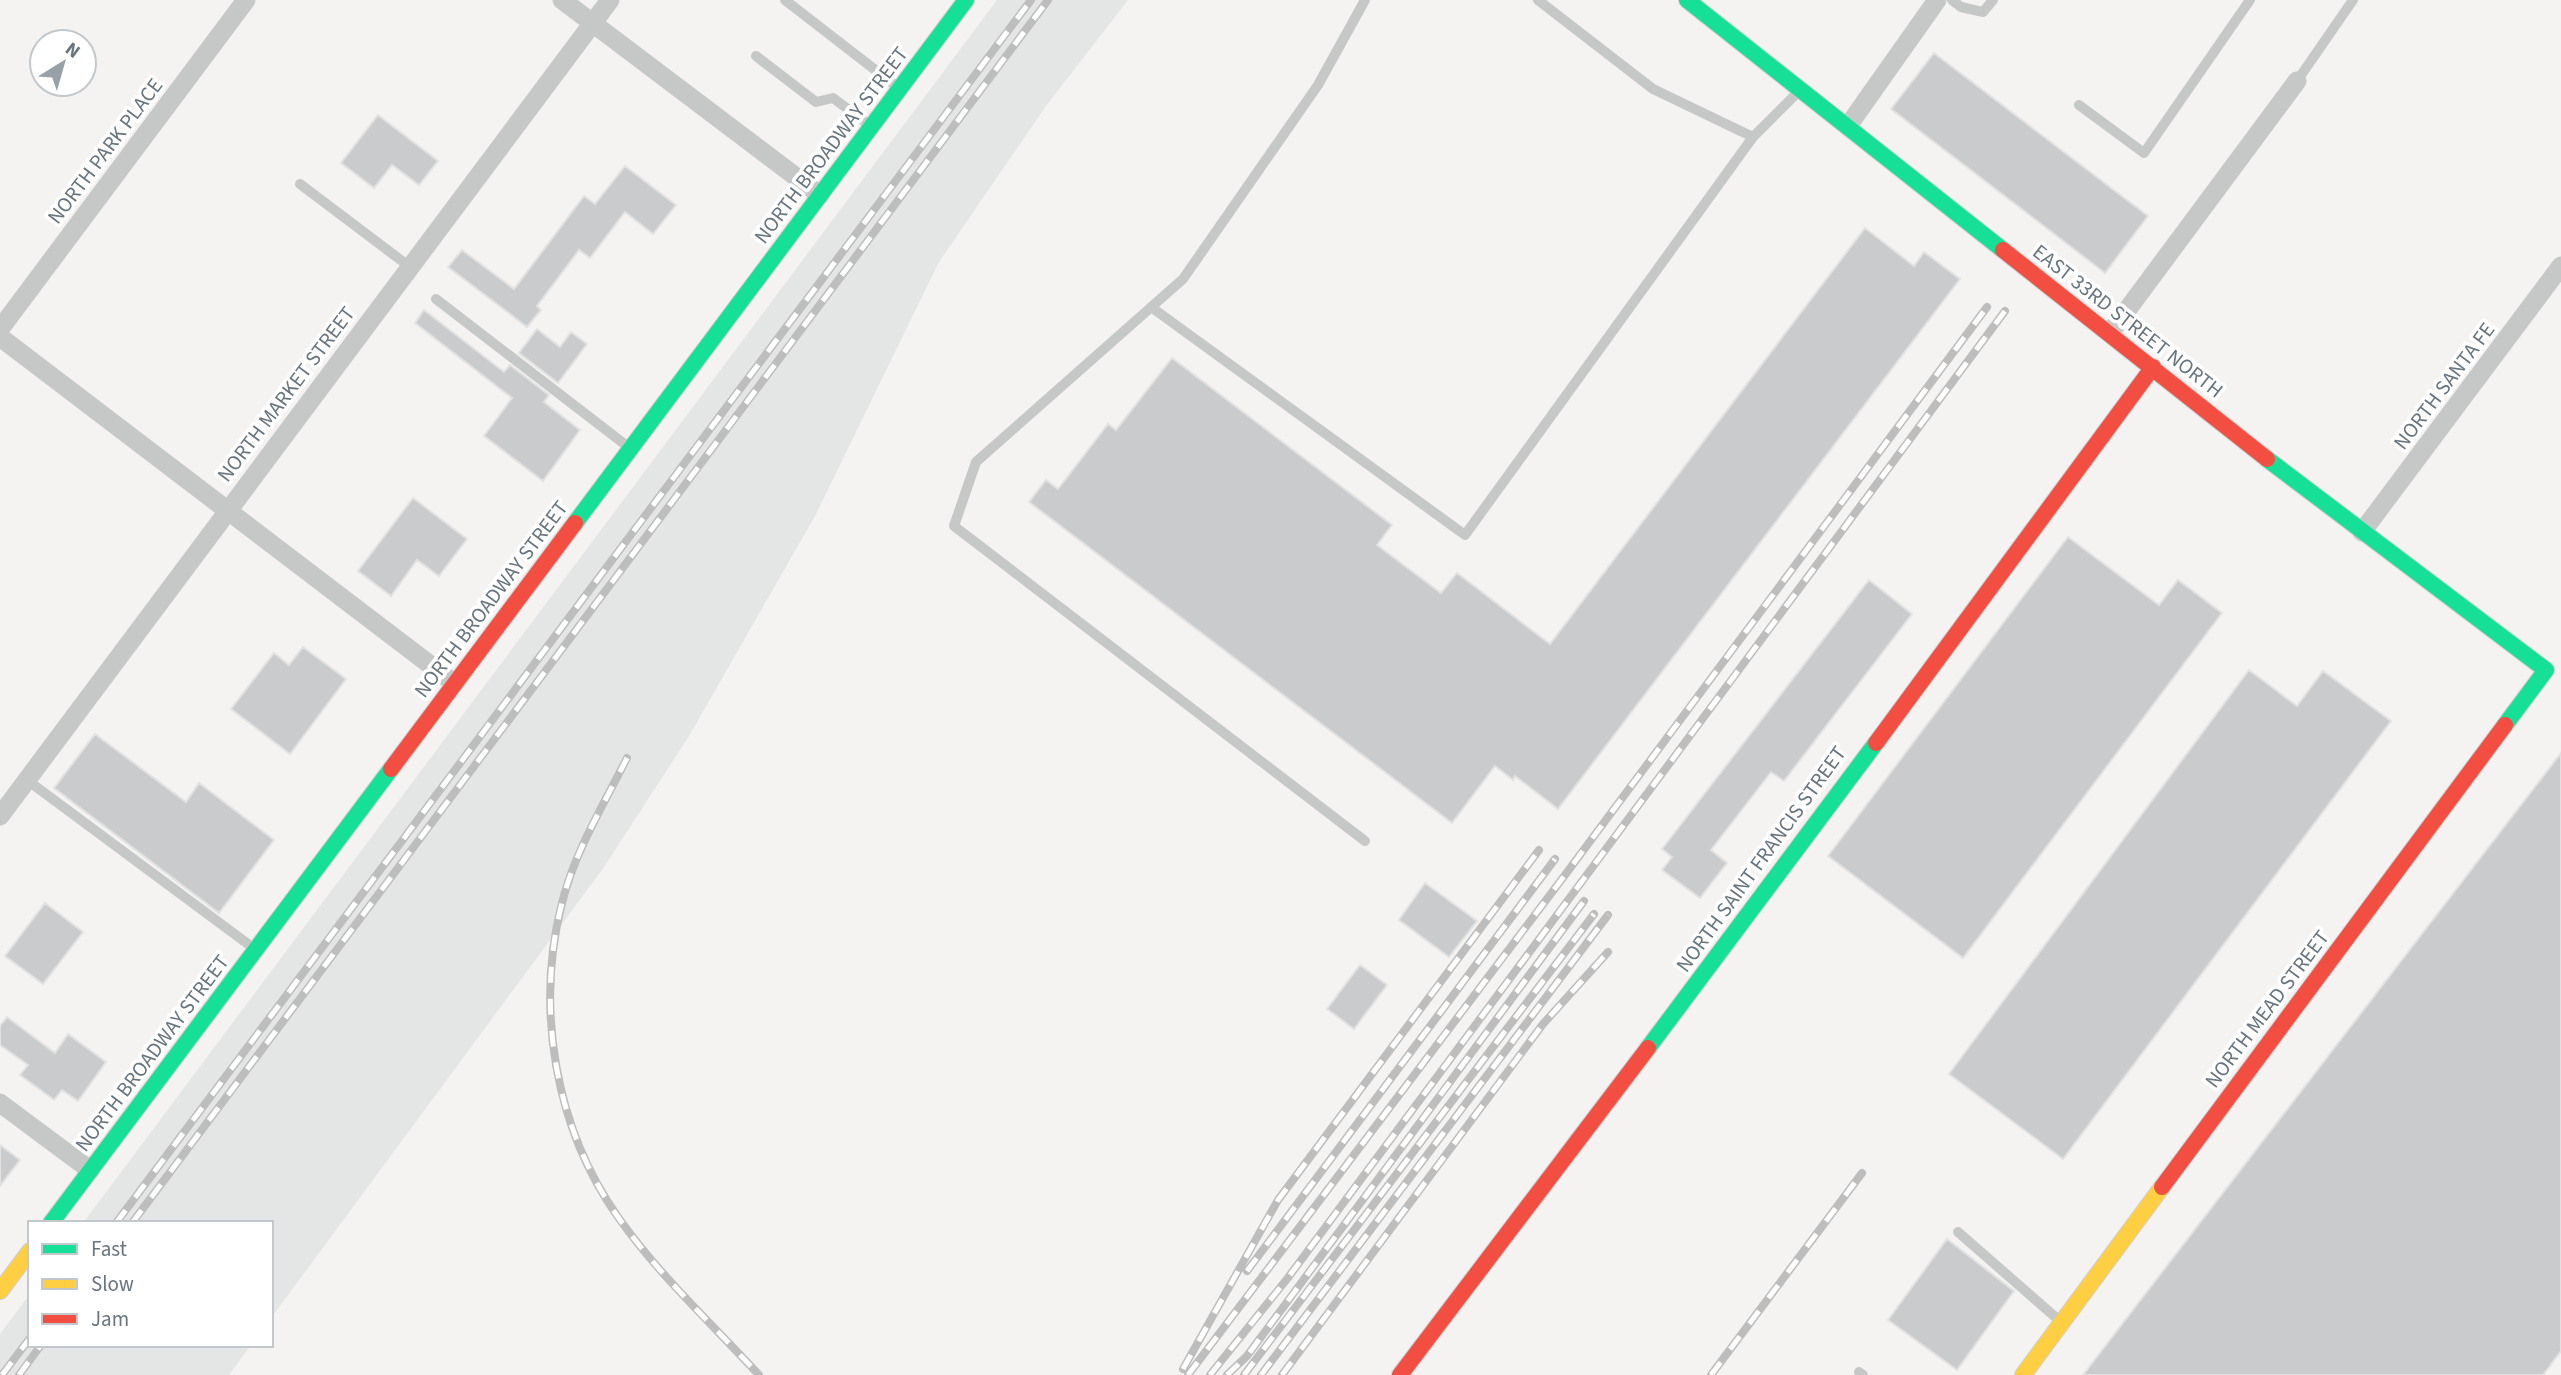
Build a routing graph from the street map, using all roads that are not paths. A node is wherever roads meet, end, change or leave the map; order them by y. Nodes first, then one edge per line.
1 (246, 0) edge
2 (562, 0) edge
3 (610, 0) edge
4 (785, 0) edge
5 (1365, 0) edge
6 (1538, 0) edge
7 (1687, 0) edge
8 (1937, 0) edge
9 (1952, 0) edge
10 (1993, 0) edge
11 (2250, 0) edge
12 (2353, 0) edge
13 (960, 2) edge
14 (593, 23) junction
15 (755, 56) dead end
16 (2297, 81) joint
17 (900, 89) junction
18 (1801, 89) junction
19 (2079, 105) dead end
20 (871, 127) junction
21 (1848, 127) junction
22 (1753, 138) junction
23 (300, 184) dead end
24 (820, 195) junction
25 (2561, 266) edge
26 (410, 267) junction
27 (436, 299) dead end
28 (1151, 307) junction
29 (0, 329) edge
30 (2110, 333) junction
31 (0, 337) edge
32 (2153, 367) junction
33 (631, 448) junction
34 (226, 511) junction
35 (2362, 532) junction
36 (2546, 670) joint
37 (454, 683) junction
38 (27, 780) junction
39 (0, 816) edge
40 (1365, 841) dead end
41 (255, 949) junction
42 (0, 1103) edge
43 (90, 1170) junction
44 (52, 1221) edge
45 (1958, 1232) dead end
46 (28, 1254) edge
47 (0, 1291) edge
48 (2061, 1322) junction
49 (1400, 1375) edge
50 (2023, 1375) edge

1 - 29 street, NORTH PARK PLACE
2 - 14 street
3 - 14 street, NORTH MARKET STREET
4 - 17 lane
5 - 28 lane
6 - 22 lane
7 - 18 street, EAST 33RD STREET NORTH
8 - 21 street
9 - 10 lane
11 - 19 lane
12 - 16 lane
13 - 17 street, NORTH BROADWAY STREET
14 - 24 street
14 - 26 street, NORTH MARKET STREET
15 - 20 lane
16 - 30 street
17 - 20 street, NORTH BROADWAY STREET
18 - 21 street, EAST 33RD STREET NORTH
18 - 22 lane
20 - 24 street, NORTH BROADWAY STREET
21 - 30 street, EAST 33RD STREET NORTH
22 - 28 lane
23 - 26 lane
24 - 33 street, NORTH BROADWAY STREET
25 - 35 street, NORTH SANTA FE
26 - 34 street, NORTH MARKET STREET
27 - 33 lane
28 - 40 lane
30 - 32 street, EAST 33RD STREET NORTH
31 - 34 street
32 - 35 street, EAST 33RD STREET NORTH
32 - 49 street, NORTH SAINT FRANCIS STREET
33 - 37 street, NORTH BROADWAY STREET
34 - 37 street
34 - 38 street, NORTH MARKET STREET
35 - 36 street, EAST 33RD STREET NORTH
36 - 48 street, NORTH MEAD STREET
37 - 41 street, NORTH BROADWAY STREET
38 - 39 street, NORTH MARKET STREET
38 - 41 lane
41 - 43 street, NORTH BROADWAY STREET
42 - 43 street
43 - 44 street, NORTH BROADWAY STREET
45 - 48 lane
46 - 47 street
48 - 50 street, NORTH MEAD STREET

